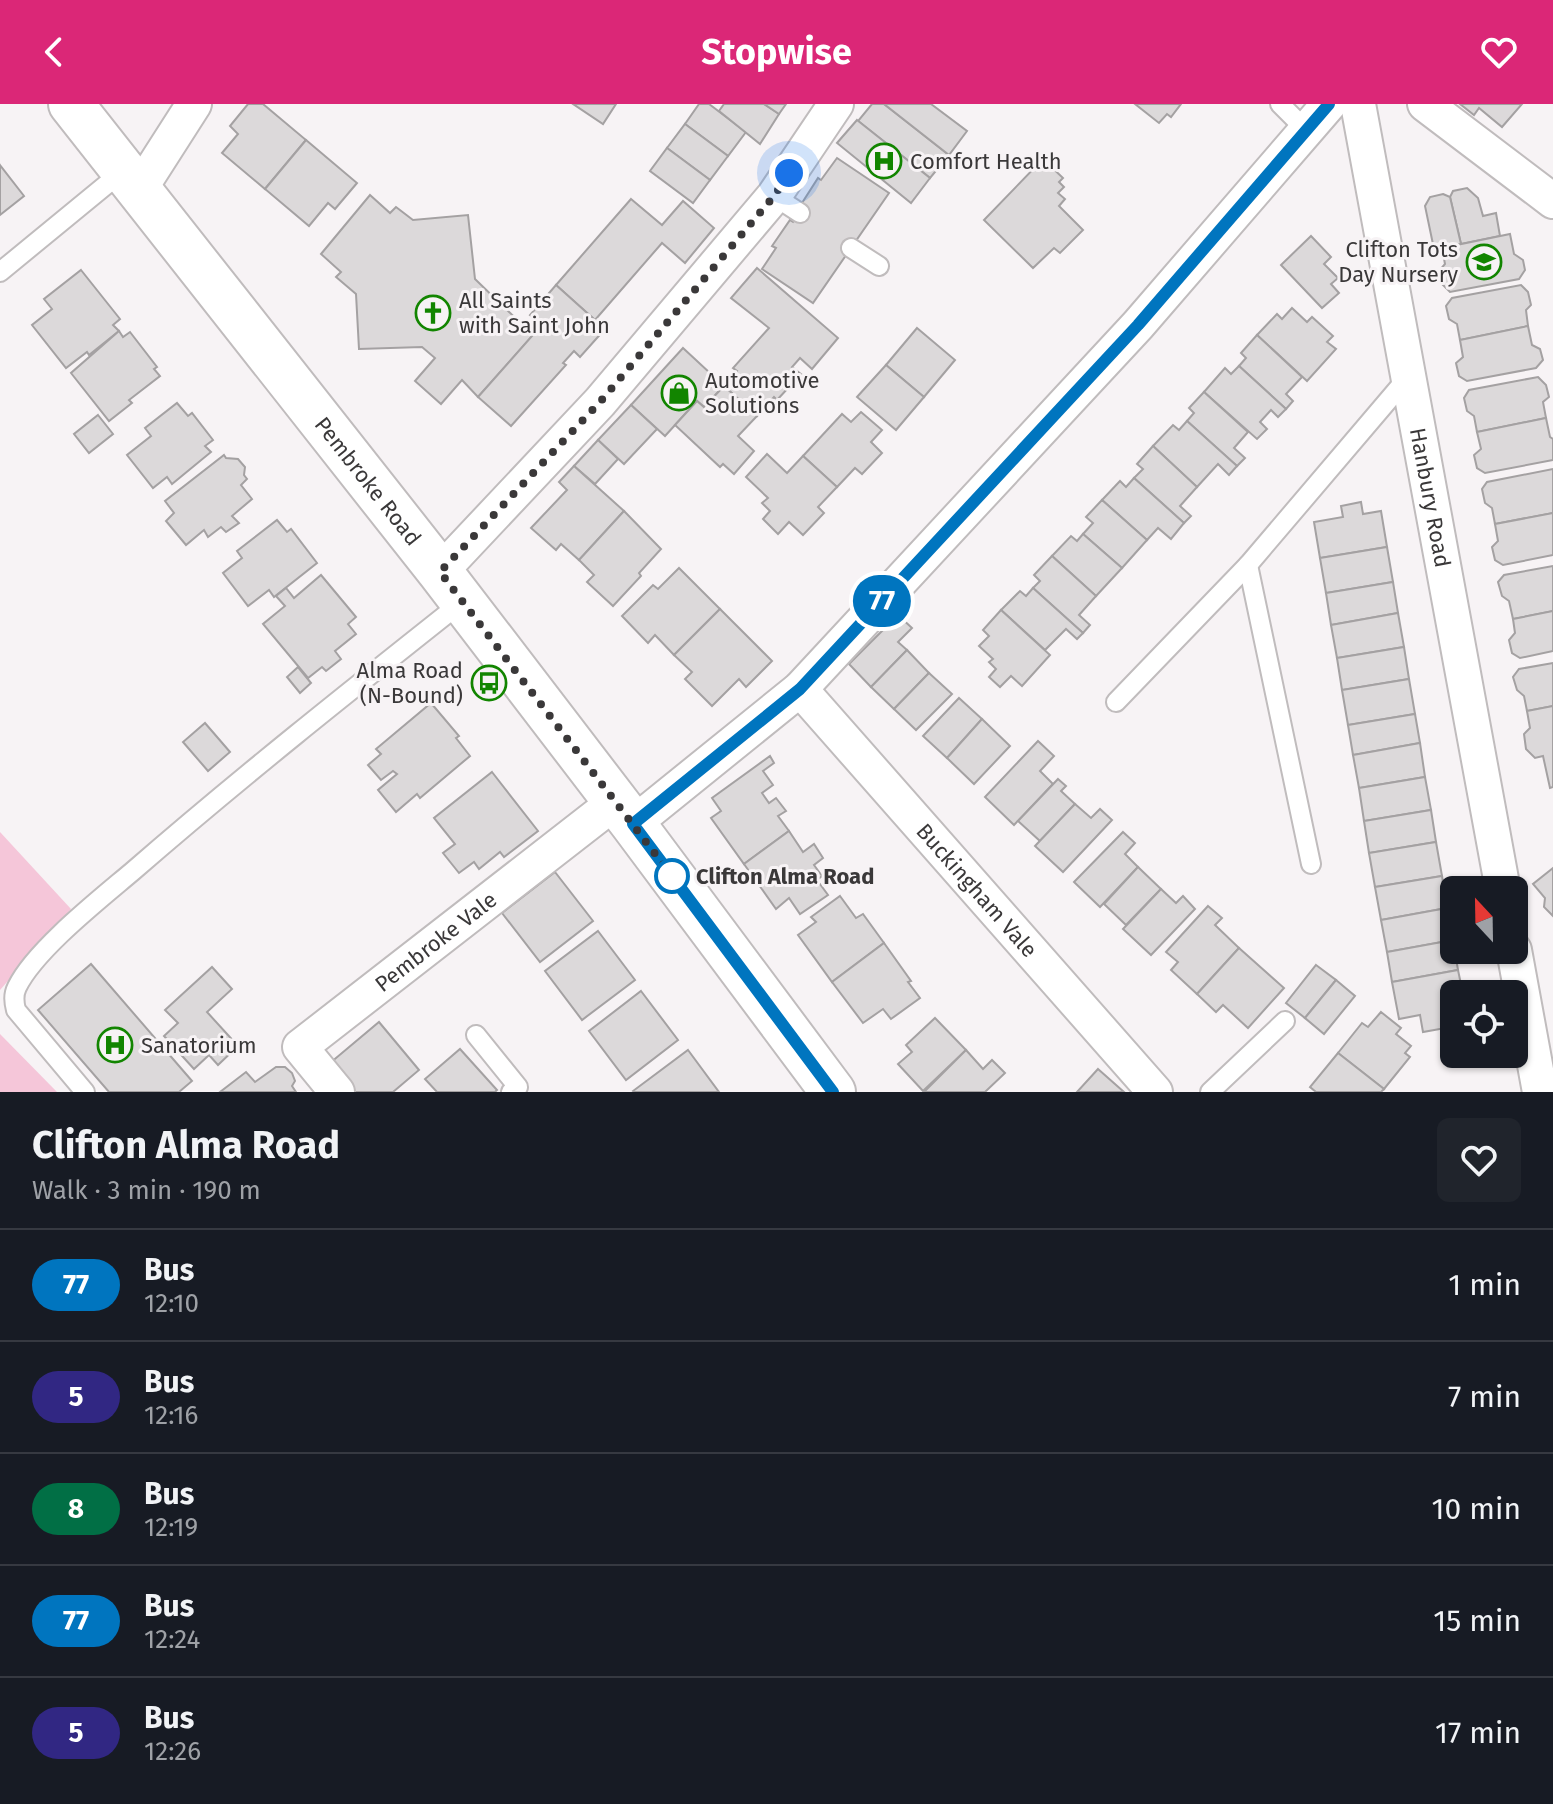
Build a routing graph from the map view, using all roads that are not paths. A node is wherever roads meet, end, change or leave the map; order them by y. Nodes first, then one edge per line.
1 (71, 104) edge
2 (194, 104) edge
3 (836, 104) edge
4 (1280, 104) edge
5 (1329, 104) edge
6 (1358, 104) edge
7 (1425, 104) edge
8 (1306, 130) junction
9 (131, 180) junction
10 (1553, 201) edge
11 (851, 248) dead end
12 (879, 266) dead end
13 (0, 272) edge
14 (1408, 377) junction
15 (1248, 565) junction
16 (451, 587) junction
17 (800, 689) junction
18 (1116, 702) dead end
19 (624, 813) junction
20 (1311, 864) dead end
21 (1500, 876) edge
22 (1517, 964) edge
23 (1285, 1021) dead end
24 (476, 1035) dead end
25 (1541, 1085) edge
26 (85, 1092) edge
27 (337, 1092) edge
28 (511, 1092) edge
29 (833, 1092) edge
30 (1155, 1092) edge
31 (1210, 1092) edge

1 - 9 main road, Pembroke Road
2 - 9 street
3 - 16 street
4 - 8 lane
5 - 8 street
6 - 14 street, Hanbury Road
7 - 10 street
8 - 17 street
9 - 13 lane
9 - 16 main road, Pembroke Road
11 - 12 lane
14 - 15 lane
14 - 21 street, Hanbury Road
15 - 18 lane
15 - 20 lane
16 - 19 main road, Pembroke Road
16 - 26 lane
17 - 19 street
17 - 30 street, Buckingham Vale
19 - 27 street, Pembroke Vale
19 - 29 main road, Pembroke Road
22 - 25 street
23 - 31 lane
24 - 28 lane

